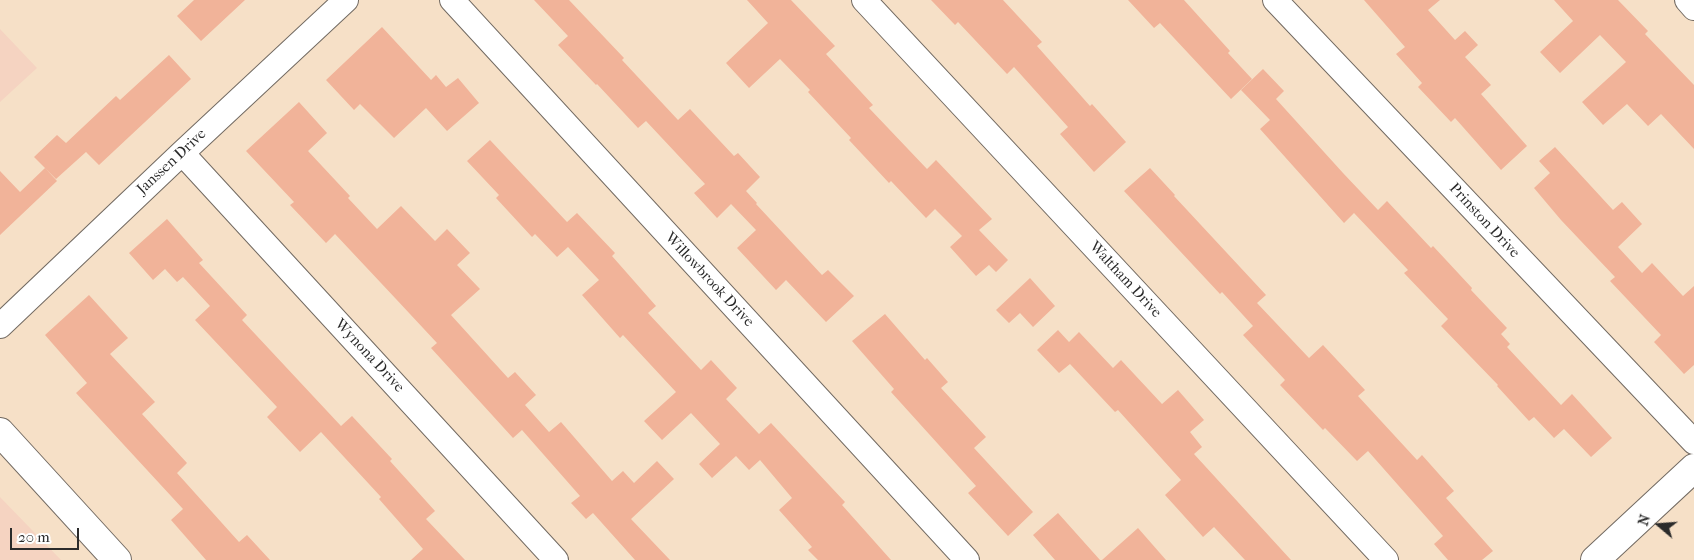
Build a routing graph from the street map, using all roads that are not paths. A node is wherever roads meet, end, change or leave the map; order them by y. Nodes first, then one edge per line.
1 (346, 0) edge
2 (452, 0) edge
3 (864, 0) edge
4 (1275, 0) edge
5 (1687, 0) edge
6 (1694, 8) edge
7 (182, 153) junction
8 (0, 326) edge
9 (0, 432) edge
10 (1694, 442) edge
11 (1694, 468) edge
12 (116, 560) edge
13 (556, 560) edge
14 (967, 560) edge
15 (1386, 560) edge
16 (1595, 560) edge

1 - 7 street, Janssen Drive
2 - 14 street, Willowbrook Drive
3 - 15 street, Waltham Drive
4 - 10 street, Prinston Drive
5 - 6 street
7 - 8 street, Janssen Drive
7 - 13 street, Wynona Drive
9 - 12 main road
11 - 16 main road

